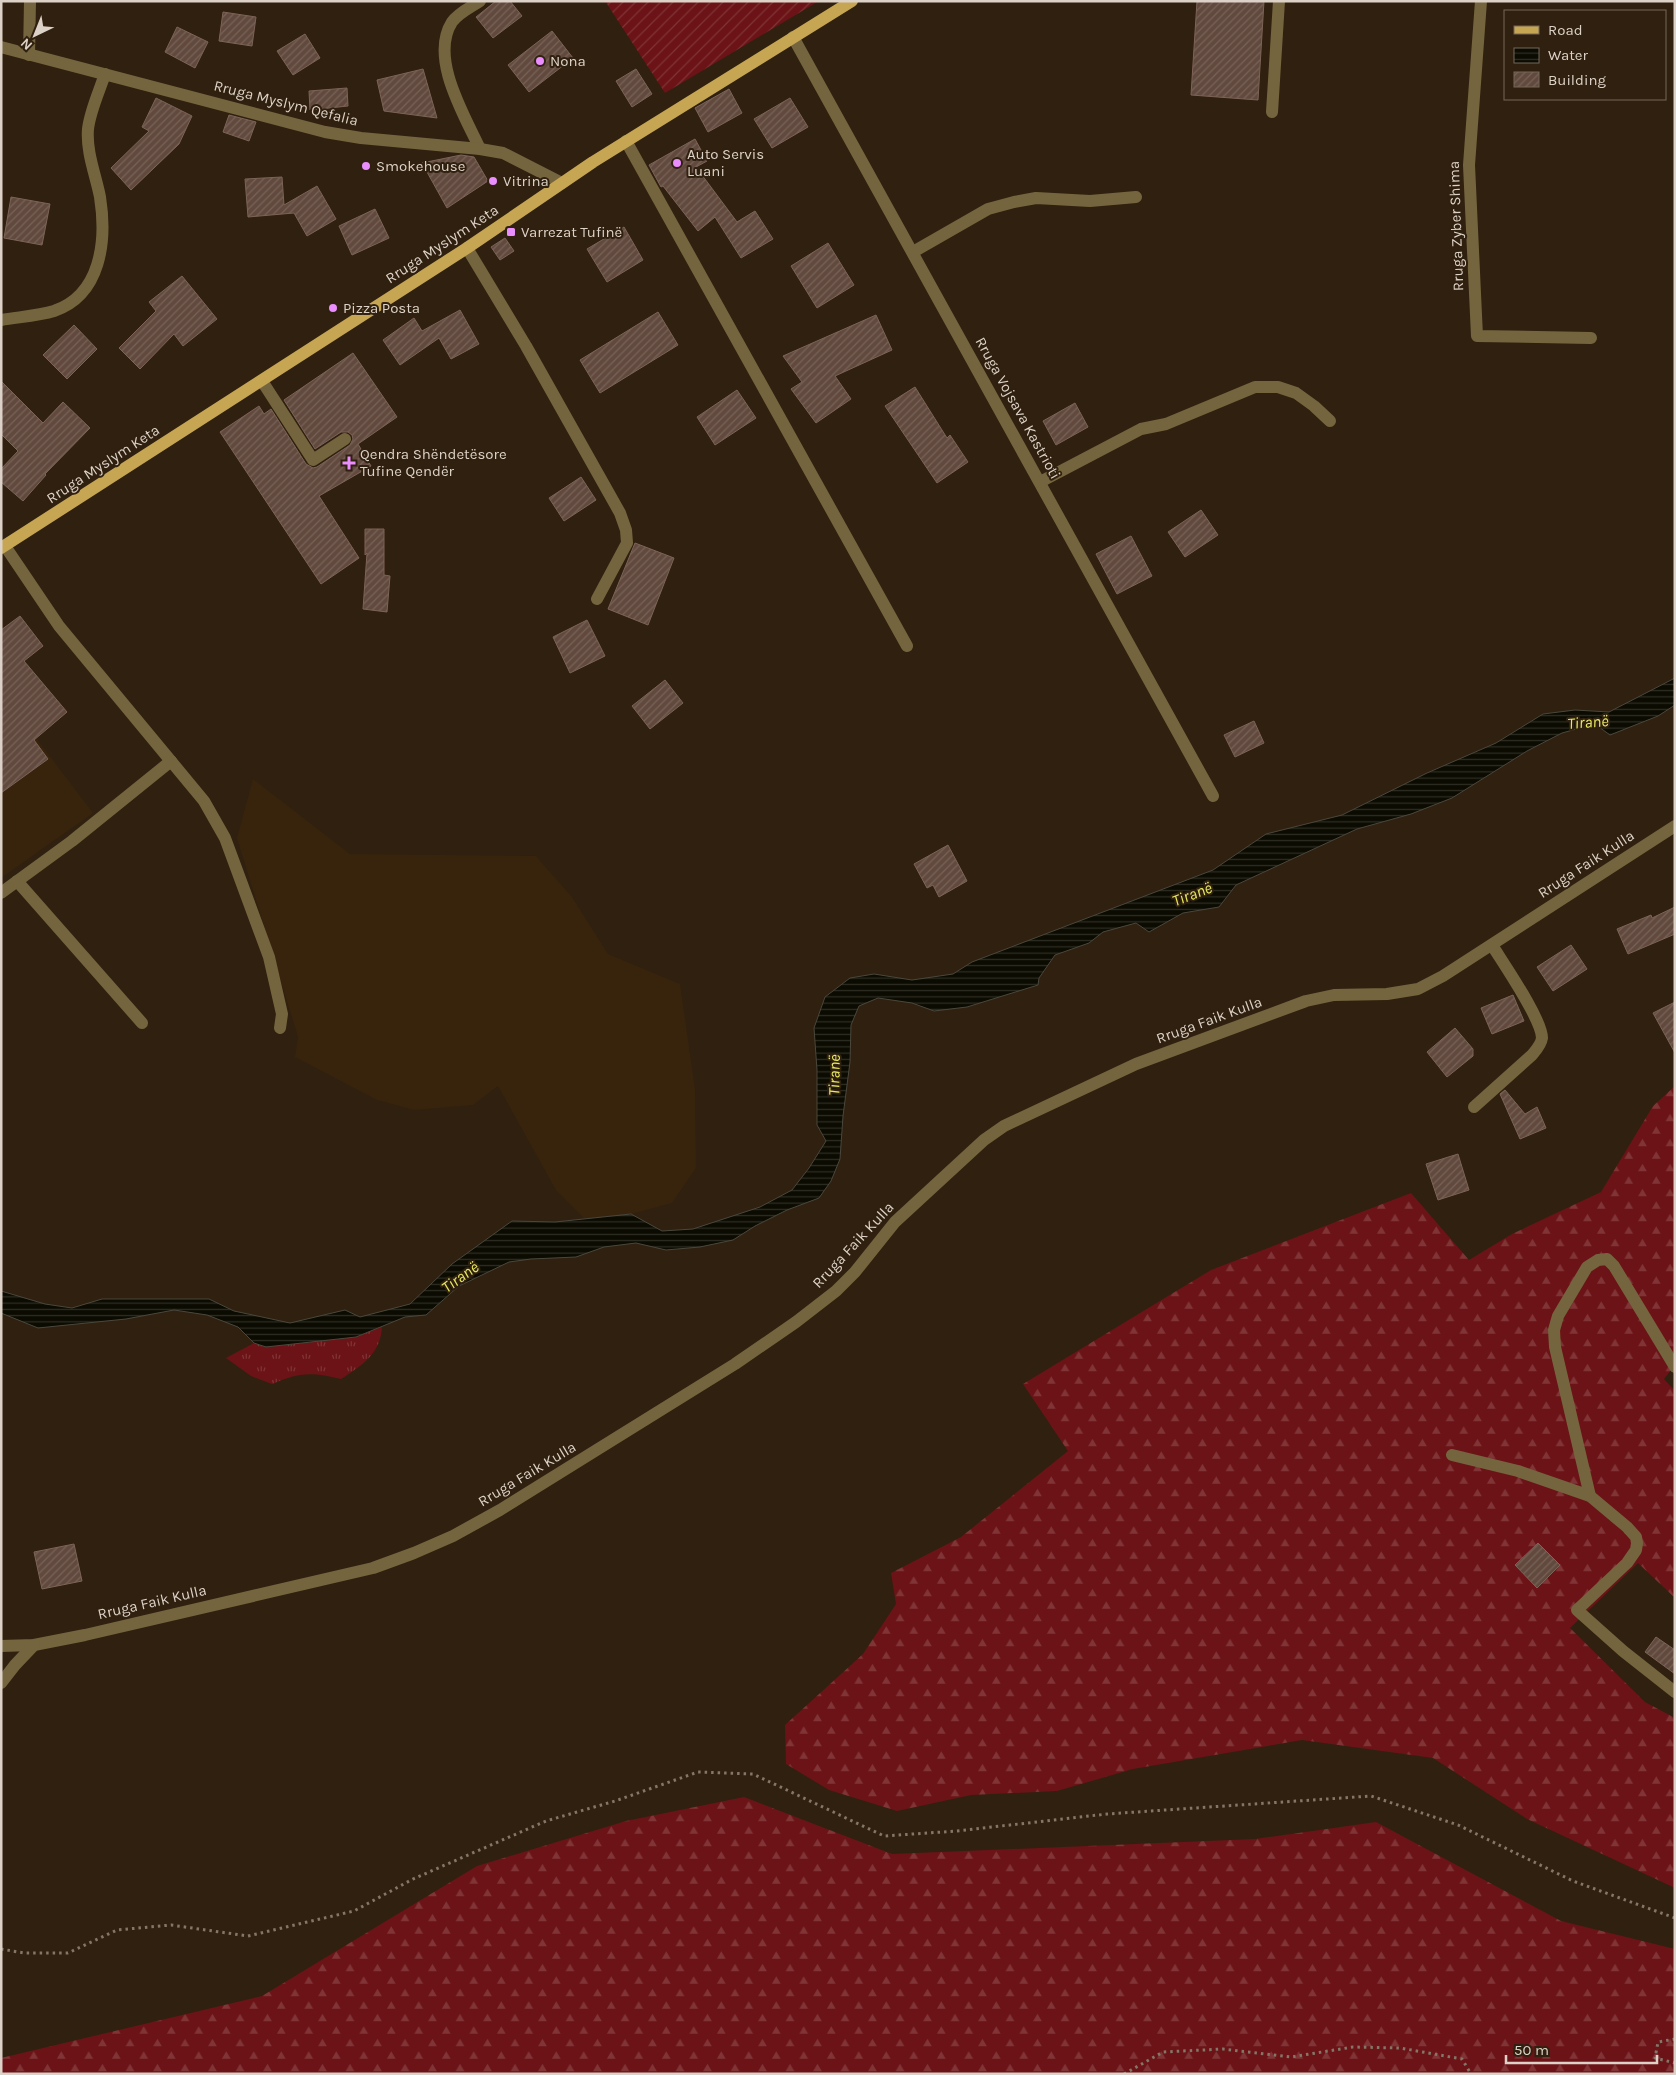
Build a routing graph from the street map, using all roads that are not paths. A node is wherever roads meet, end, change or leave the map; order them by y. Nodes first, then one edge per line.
1 (30, 1) edge
2 (480, 1) edge
3 (852, 1) edge
4 (1279, 1) edge
5 (1481, 1) edge
6 (793, 37) junction
7 (1, 47) edge
8 (29, 55) junction
9 (105, 74) junction
10 (1272, 112) dead end
11 (626, 141) junction
12 (480, 149) junction
13 (562, 183) junction
14 (1136, 197) dead end
15 (467, 248) junction
16 (913, 252) junction
17 (1, 320) edge
18 (1591, 338) dead end
19 (262, 381) junction
20 (1330, 421) dead end
21 (345, 439) dead end
22 (1040, 482) junction
23 (3, 547) edge
24 (597, 599) dead end
25 (907, 646) dead end
26 (171, 761) junction
27 (1213, 796) dead end
28 (1675, 826) edge
29 (17, 881) junction
30 (1, 893) edge
31 (1492, 944) junction
32 (142, 1023) dead end
33 (280, 1028) dead end
34 (1474, 1107) dead end
35 (1675, 1367) edge
36 (1452, 1455) dead end
37 (1590, 1496) junction
38 (34, 1645) junction
39 (1, 1646) edge
40 (1, 1683) edge
41 (1675, 1692) edge

1 - 8 street
2 - 12 street
3 - 6 main road, Rruga Myslym Keta
4 - 10 street
5 - 18 street, Rruga Zyber Shima
6 - 11 main road, Rruga Myslym Keta
6 - 16 street, Rruga Vojsava Kastrioti
7 - 8 street, Rruga Myslym Qefalia
8 - 9 street, Rruga Myslym Qefalia
9 - 12 street, Rruga Myslym Qefalia
9 - 17 street
11 - 13 main road, Rruga Myslym Keta
11 - 25 street
12 - 13 street, Rruga Myslym Qefalia
13 - 15 main road, Rruga Myslym Keta
14 - 16 street
15 - 19 main road, Rruga Myslym Keta
15 - 24 street
16 - 22 street, Rruga Vojsava Kastrioti
19 - 21 street
19 - 23 main road, Rruga Myslym Keta
20 - 22 street
22 - 27 street, Rruga Vojsava Kastrioti
23 - 26 street
26 - 29 street
26 - 33 street
28 - 31 street, Rruga Faik Kulla
29 - 30 street
29 - 32 street
31 - 34 street
31 - 38 street, Rruga Faik Kulla
35 - 37 street
36 - 37 street
37 - 41 street
38 - 39 street, Rruga Faik Kulla
38 - 40 street

